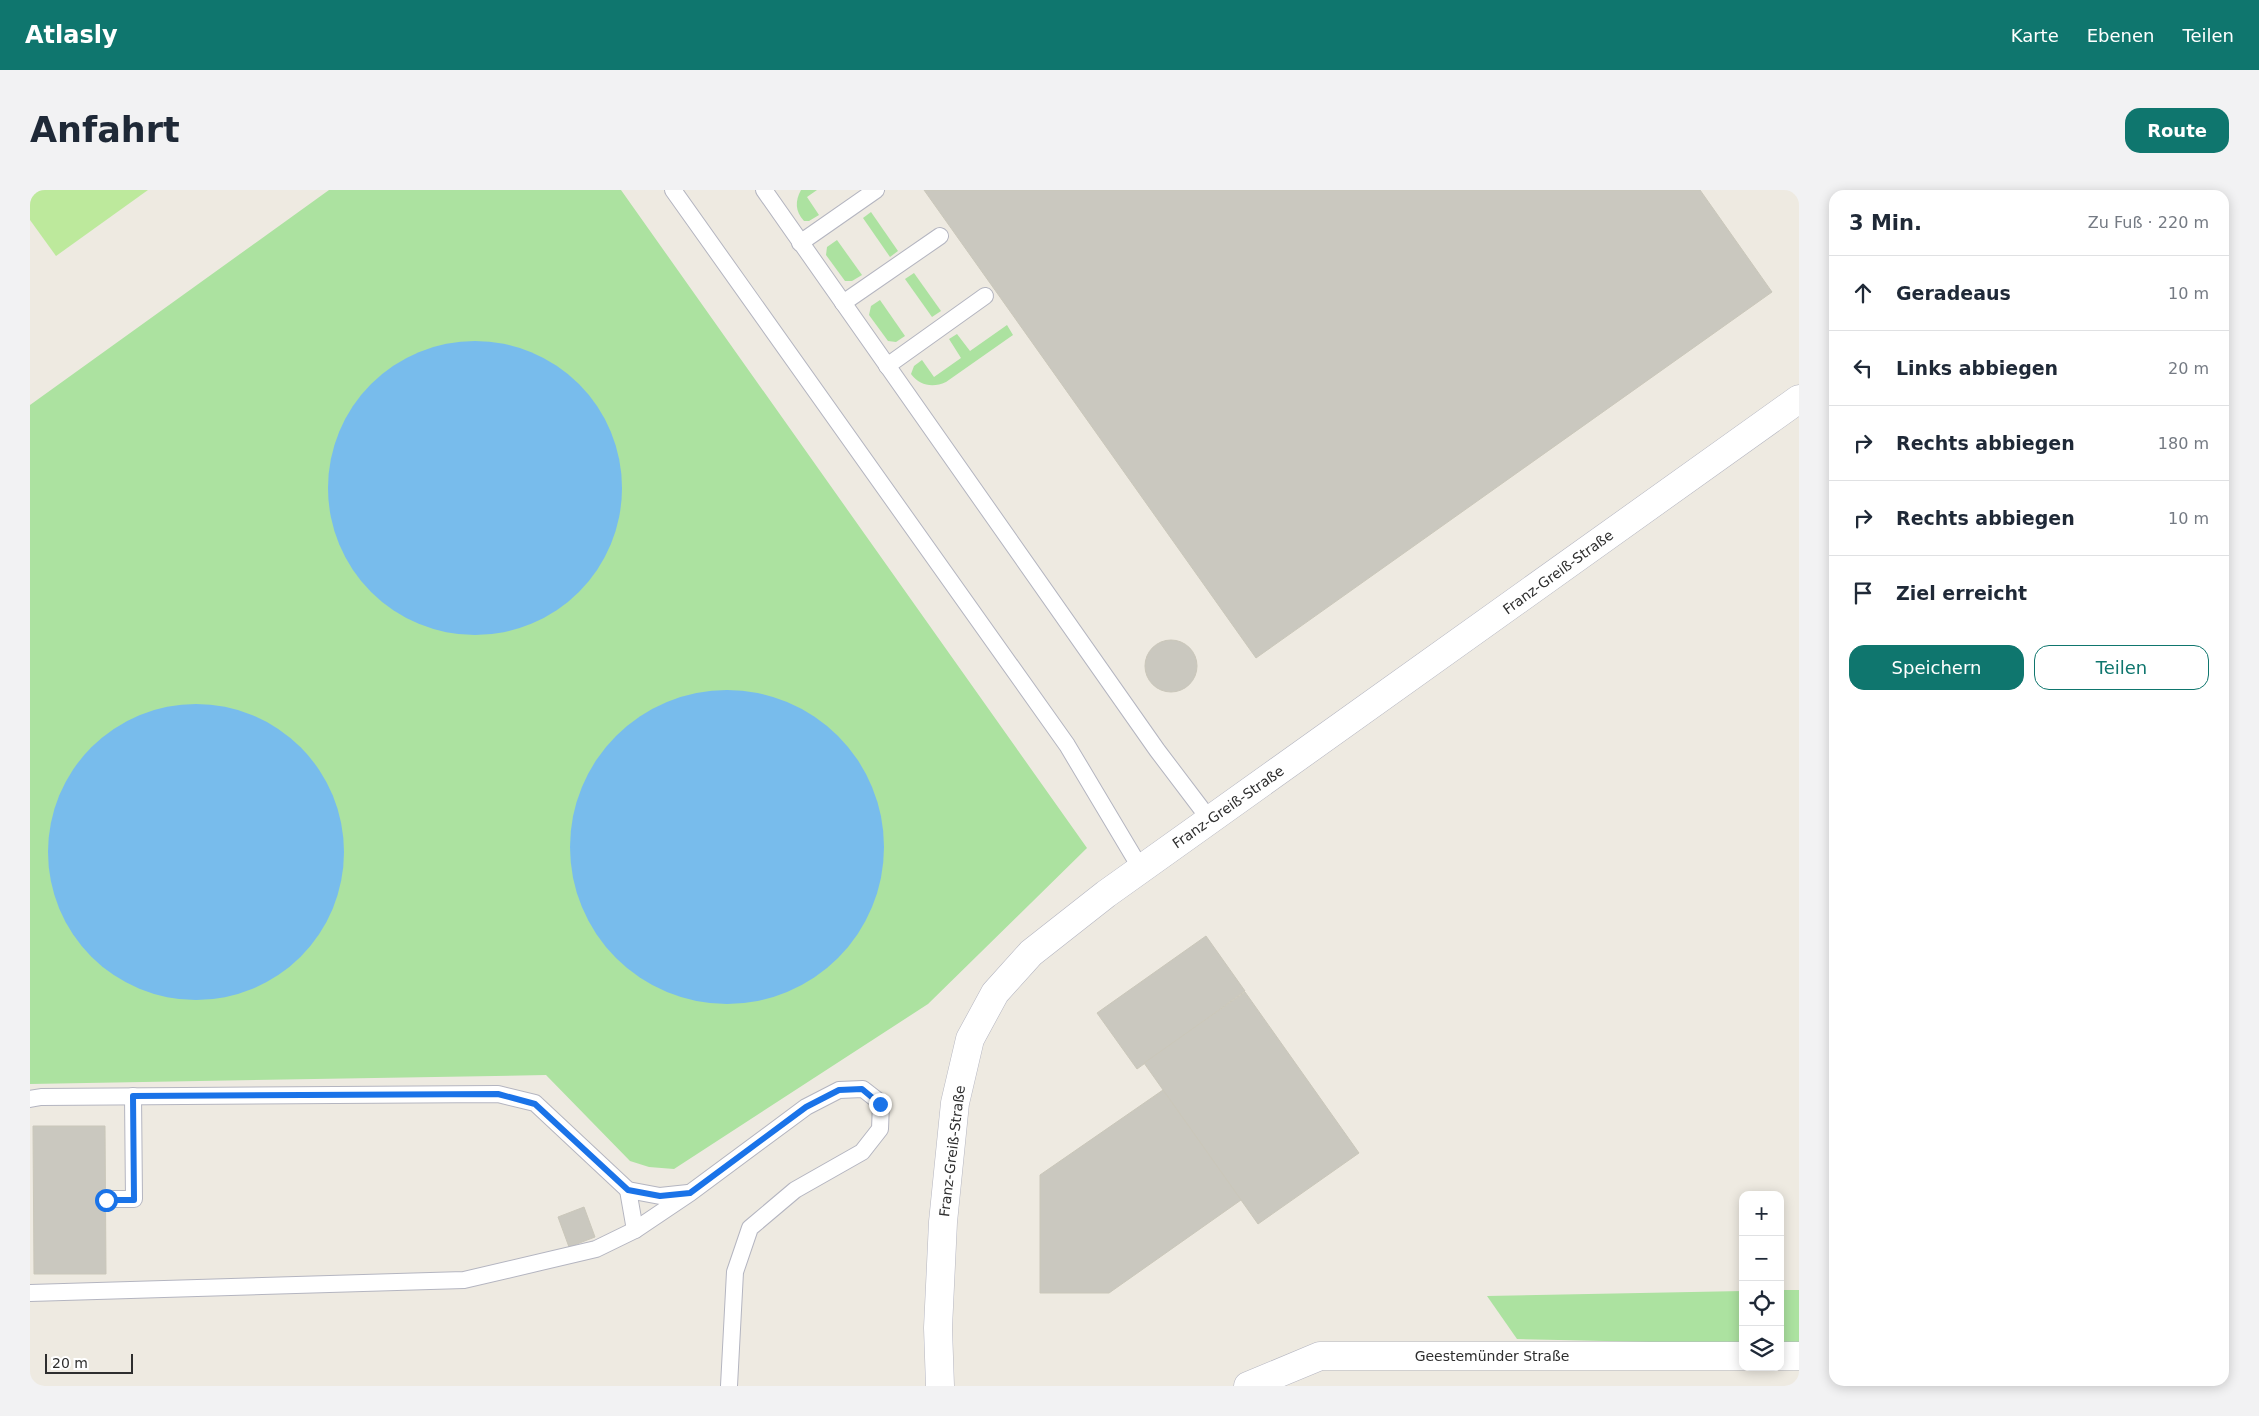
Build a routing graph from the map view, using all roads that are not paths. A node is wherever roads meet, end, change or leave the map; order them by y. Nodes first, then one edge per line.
1 (673, 190) edge
2 (764, 190) edge
3 (876, 190) edge
4 (940, 236) dead end
5 (800, 243) junction
6 (985, 296) dead end
7 (843, 303) junction
8 (887, 366) junction
9 (1799, 399) edge
10 (1210, 820) junction
11 (1141, 869) junction
12 (133, 1096) junction
13 (30, 1099) edge
14 (628, 1190) junction
15 (690, 1193) junction
16 (106, 1200) dead end
17 (635, 1230) junction
18 (30, 1293) edge
19 (1739, 1356) edge
20 (1784, 1356) edge
21 (1799, 1356) edge
22 (729, 1386) edge
23 (940, 1386) edge
24 (1248, 1386) edge

1 - 11 lane
2 - 5 lane
3 - 5 lane
4 - 7 lane
5 - 7 lane
6 - 8 lane
7 - 8 lane
8 - 10 lane
9 - 10 street, Franz-Greiß-Straße
10 - 11 street, Franz-Greiß-Straße
11 - 23 street, Franz-Greiß-Straße
12 - 13 lane
12 - 14 lane
12 - 16 lane
14 - 15 lane
14 - 17 lane
15 - 17 lane
15 - 22 lane
17 - 18 lane
19 - 24 street, Geestemünder Straße
20 - 21 street

